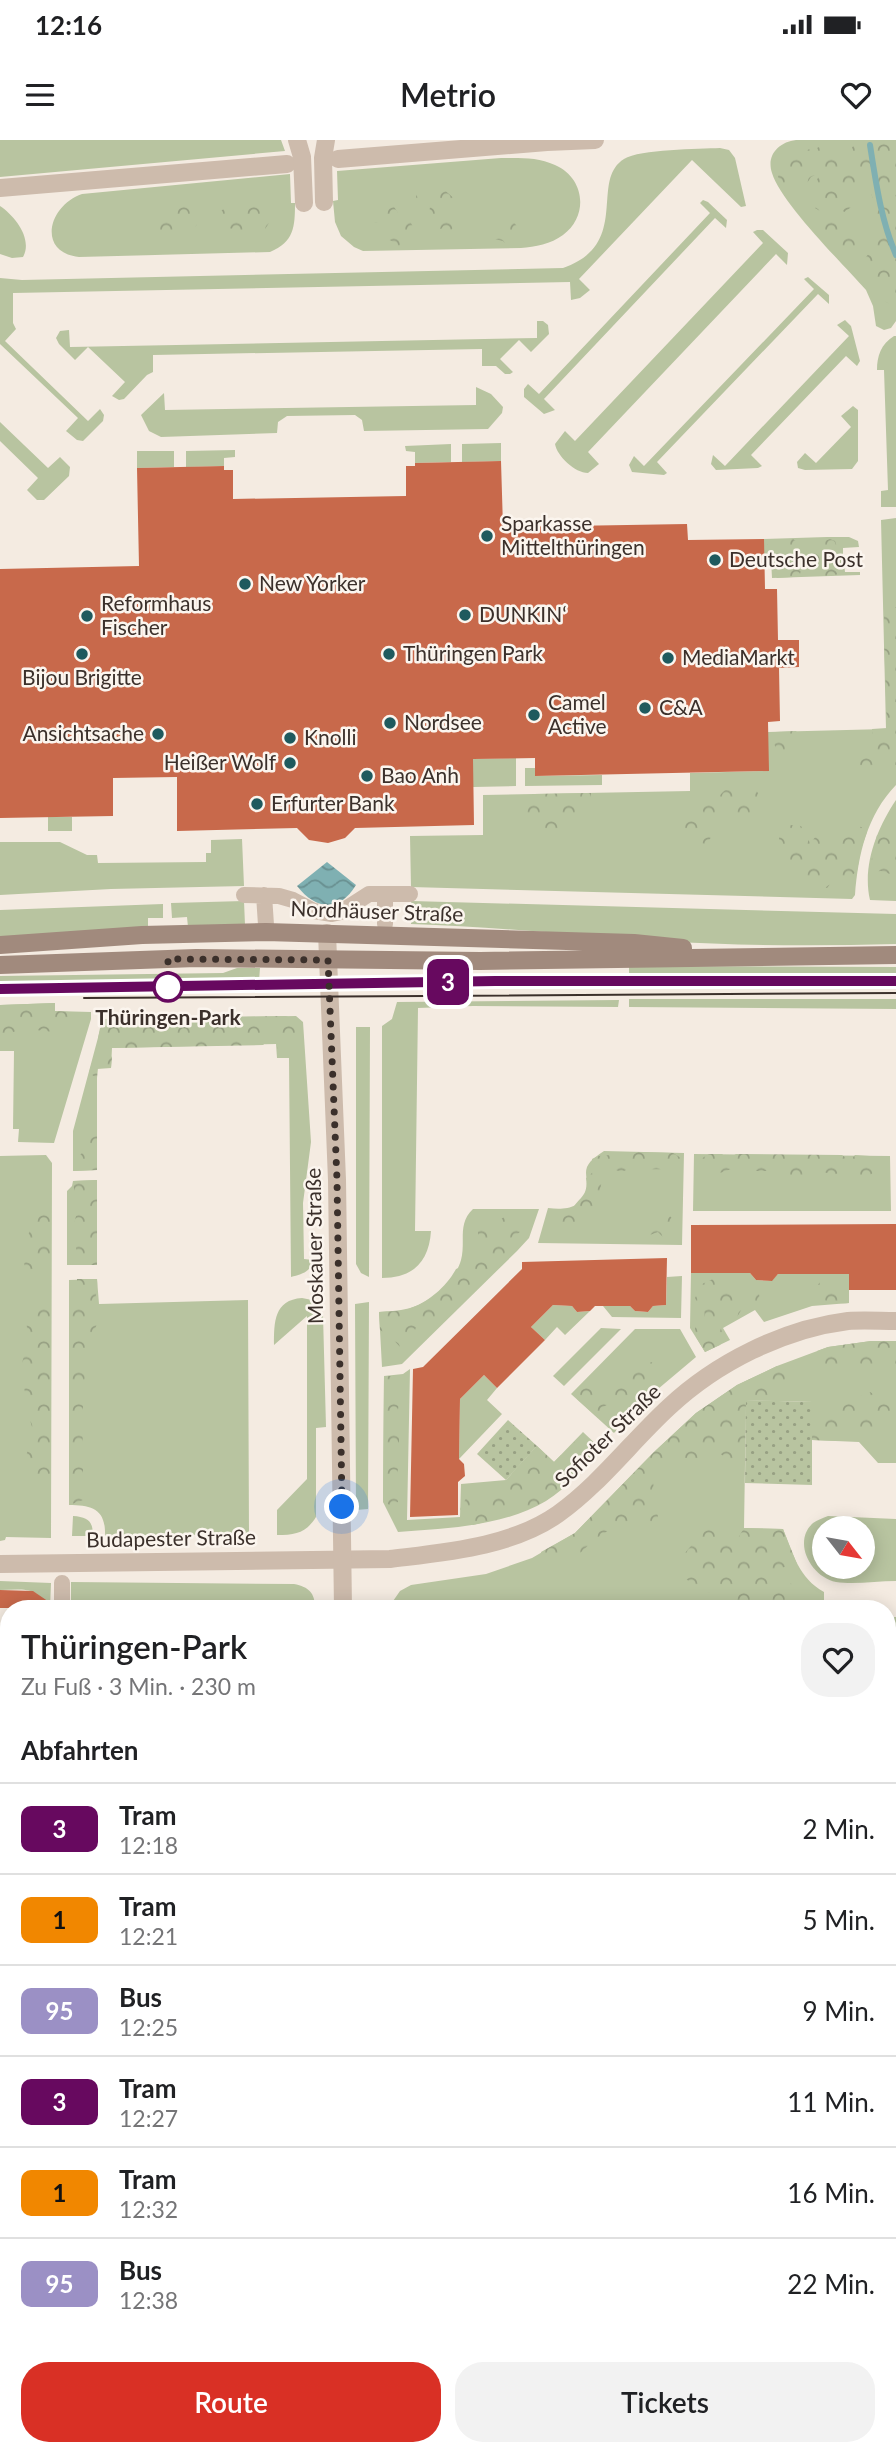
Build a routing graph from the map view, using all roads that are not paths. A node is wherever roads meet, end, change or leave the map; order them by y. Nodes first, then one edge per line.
1 (297, 140) edge
2 (326, 140) edge
3 (595, 140) edge
4 (338, 159) dead end
5 (287, 164) dead end
6 (0, 188) edge
7 (324, 202) dead end
8 (304, 203) dead end
9 (385, 894) junction
10 (411, 894) dead end
11 (244, 895) dead end
12 (264, 895) junction
13 (385, 924) dead end
14 (265, 925) dead end
15 (327, 933) junction
16 (0, 945) edge
17 (753, 956) junction
18 (896, 956) edge
19 (328, 960) junction
20 (0, 965) edge
21 (896, 1321) edge
22 (343, 1559) junction
23 (0, 1564) edge
24 (62, 1583) dead end
25 (62, 1600) edge
26 (343, 1600) edge

1 - 8 street, bridge
2 - 7 street, bridge
3 - 4 street
5 - 6 street
9 - 10 street
9 - 12 street
9 - 13 street
11 - 12 street
12 - 14 street
15 - 16 main road, Nordhäuser Straße
15 - 17 main road, Nordhäuser Straße
15 - 19 street, Moskauer Straße
17 - 18 main road, Nordhäuser Straße
17 - 19 main road, Nordhäuser Straße
19 - 20 main road, Nordhäuser Straße
19 - 22 street, Moskauer Straße
21 - 22 street, Sofioter Straße
22 - 23 street, Budapester Straße
22 - 26 street, Moskauer Straße
24 - 25 street

